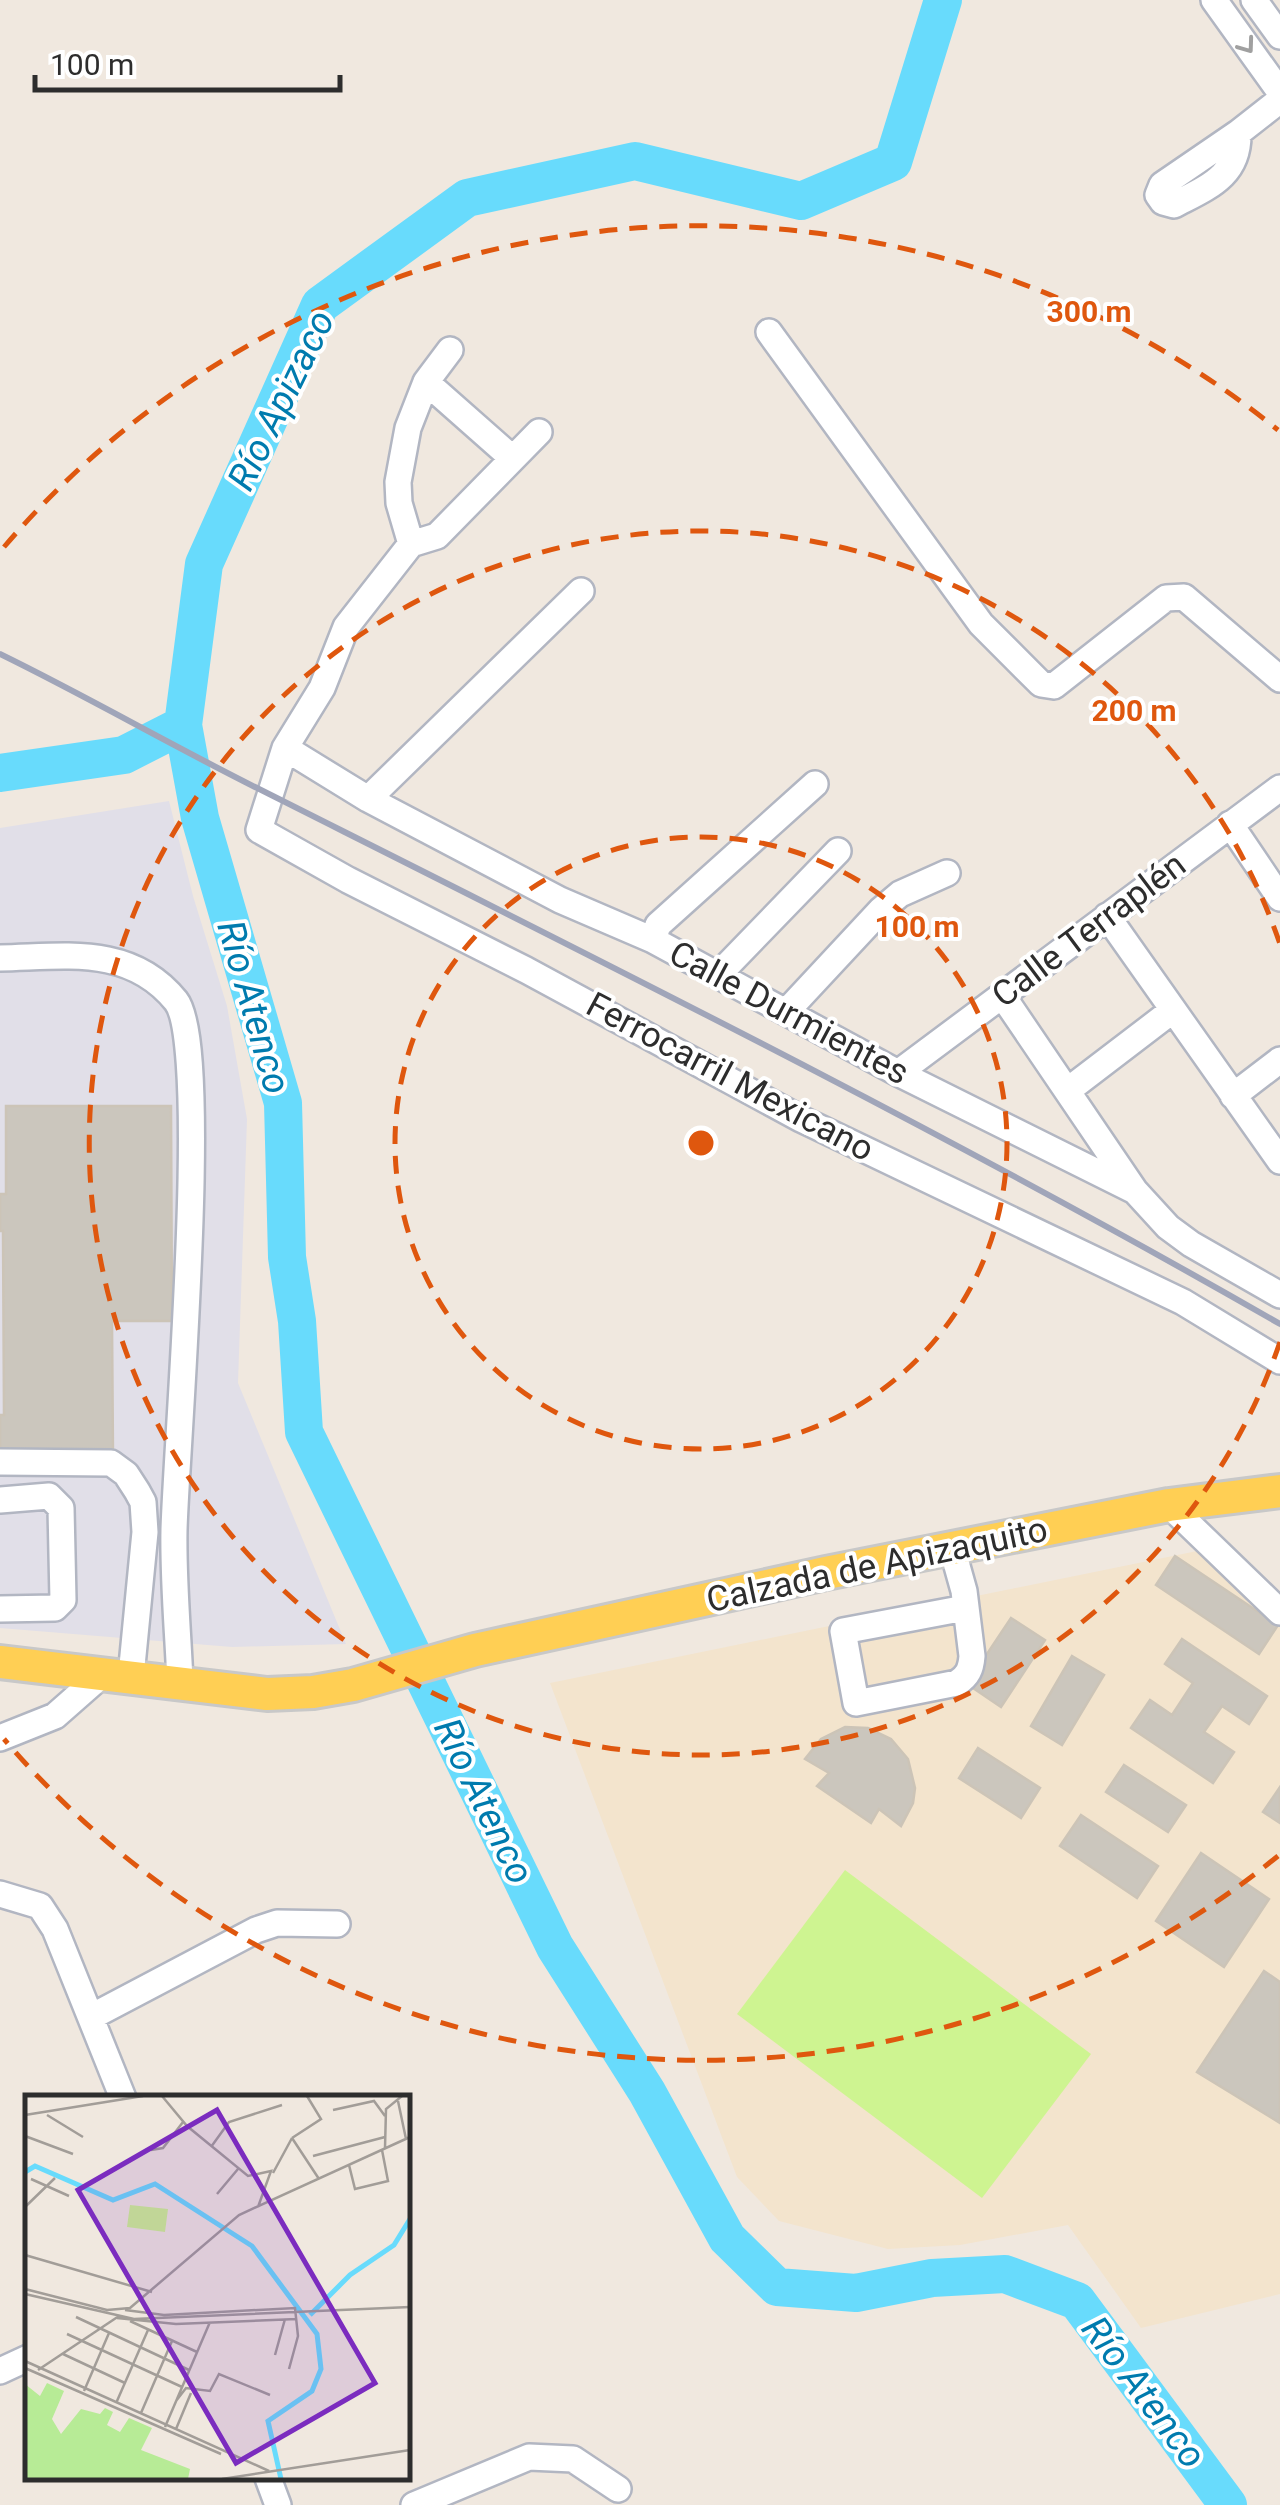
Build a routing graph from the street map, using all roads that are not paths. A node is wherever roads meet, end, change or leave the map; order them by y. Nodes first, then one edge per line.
1 (1214, 0) edge
2 (1254, 0) edge
3 (1280, 36) edge
4 (1280, 92) edge
5 (1280, 100) edge
6 (1238, 134) junction
7 (1195, 163) junction
8 (1204, 188) junction
9 (769, 332) dead end
10 (450, 350) dead end
11 (426, 382) junction
12 (539, 432) dead end
13 (512, 458) junction
14 (411, 544) junction
15 (581, 591) dead end
16 (1280, 680) edge
17 (285, 748) junction
18 (815, 784) dead end
19 (1280, 788) edge
20 (368, 799) junction
21 (1230, 824) junction
22 (838, 851) dead end
23 (946, 872) dead end
24 (1280, 898) edge
25 (1107, 916) junction
26 (653, 940) junction
27 (0, 958) edge
28 (718, 976) junction
29 (1002, 995) junction
30 (1173, 1010) junction
31 (786, 1012) junction
32 (1280, 1060) edge
33 (898, 1073) junction
34 (1067, 1092) junction
35 (1233, 1096) junction
36 (1280, 1161) edge
37 (1135, 1191) junction
38 (1280, 1296) edge
39 (1280, 1361) edge
40 (0, 1462) edge
41 (1280, 1491) edge
42 (0, 1500) edge
43 (1169, 1505) junction
44 (952, 1548) junction
45 (0, 1608) edge
46 (964, 1608) junction
47 (1280, 1612) edge
48 (0, 1662) edge
49 (118, 1674) junction
50 (180, 1682) junction
51 (0, 1738) edge
52 (0, 1894) edge
53 (338, 1924) dead end
54 (91, 2016) junction
55 (123, 2095) edge
56 (25, 2360) edge
57 (0, 2372) edge
58 (269, 2480) edge
59 (618, 2489) dead end
60 (278, 2505) edge
61 (414, 2505) edge

1 -> 4 street
2 - 3 street
5 - 6 street
6 - 7 street
6 - 8 street
7 - 8 street
7 - 8 street
9 - 16 street
10 - 11 street
11 - 13 street
11 - 14 street
12 - 13 street
13 - 14 street
14 - 17 street, Ferrocarril Mexicano
15 - 20 street
17 - 20 street, Calle Durmientes
17 - 39 street, Ferrocarril Mexicano
18 - 26 street
19 - 21 street, Calle Terraplén
20 - 26 street, Calle Durmientes
21 - 24 street
21 - 25 street, Calle Terraplén
22 - 28 street
23 - 31 street
25 - 29 street, Calle Terraplén
25 - 30 street
26 - 28 street, Calle Durmientes
27 - 50 street
28 - 31 street, Calle Durmientes
29 - 33 street, Calle Terraplén
29 - 34 street
30 - 34 street
30 - 35 street
31 - 33 street, Calle Durmientes
32 - 35 street
33 - 37 street, Calle Durmientes
34 - 37 street
35 - 36 street
37 - 38 street, Calle Durmientes
40 - 49 street
41 - 43 main road, Calzada de Apizaquito
42 - 45 street
43 - 44 main road, Calzada de Apizaquito
43 - 47 street
44 - 46 street
44 - 50 main road, Calzada de Apizaquito
46 - 46 street
48 - 49 main road, Calzada de Apizaquito
49 - 50 main road, Calzada de Apizaquito
49 - 51 street
52 - 54 street
53 - 54 street
54 - 55 street
56 - 57 street
58 - 60 street
59 - 61 street

